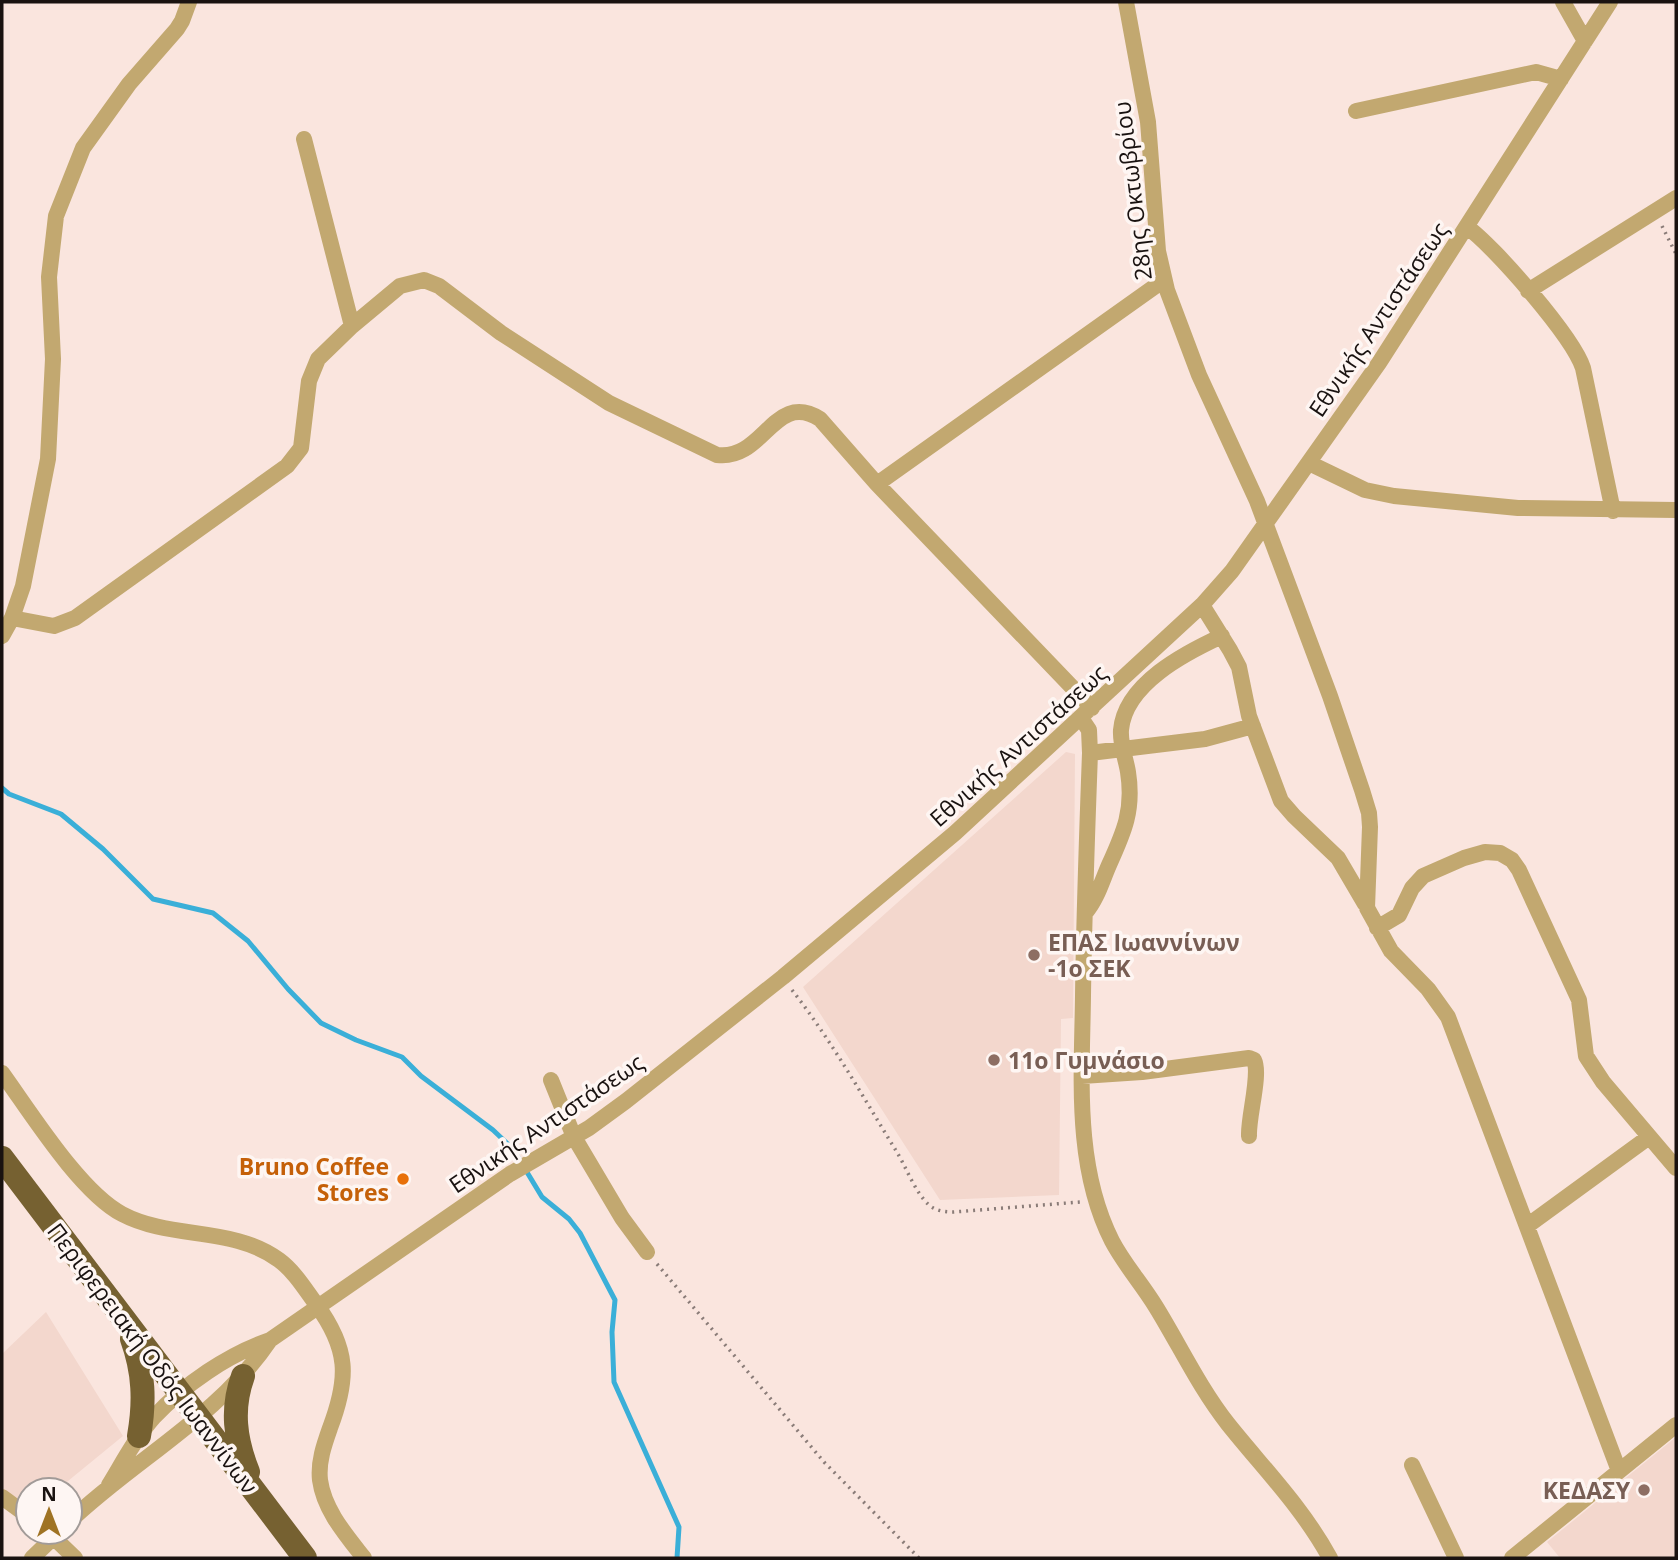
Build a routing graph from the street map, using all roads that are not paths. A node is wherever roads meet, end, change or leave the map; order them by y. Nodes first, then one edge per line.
1 (188, 2) edge
2 (1126, 2) edge
3 (1563, 2) edge
4 (1610, 2) edge
5 (1585, 41) junction
6 (1561, 79) junction
7 (1356, 111) dead end
8 (304, 139) dead end
9 (1676, 198) edge
10 (1467, 227) junction
11 (1164, 280) junction
12 (1528, 291) junction
13 (352, 326) junction
14 (1309, 463) junction
15 (877, 484) junction
16 (1676, 510) edge
17 (1613, 511) junction
18 (1266, 524) junction
19 (1202, 605) junction
20 (12, 618) junction
21 (2, 636) edge
22 (1222, 636) junction
23 (1086, 713) junction
24 (1253, 726) junction
25 (1122, 748) junction
26 (1090, 753) junction
27 (1367, 908) junction
28 (1084, 914) junction
29 (1377, 928) junction
30 (2, 1073) edge
31 (1082, 1076) junction
32 (551, 1080) dead end
33 (1249, 1136) dead end
34 (574, 1137) junction
35 (1649, 1137) junction
36 (2, 1158) edge
37 (1676, 1168) edge
38 (1527, 1226) junction
39 (647, 1252) road end
40 (317, 1306) junction
41 (124, 1319) junction
42 (270, 1340) junction
43 (243, 1376) junction
44 (180, 1394) junction
45 (198, 1418) junction
46 (1676, 1424) edge
47 (139, 1436) junction
48 (1412, 1465) dead end
49 (1619, 1471) junction
50 (109, 1485) junction
51 (257, 1496) junction
52 (84, 1508) edge
53 (305, 1558) edge
54 (363, 1558) edge
55 (1330, 1558) edge
56 (1456, 1558) edge
57 (1511, 1558) edge

1 - 20 street
2 - 11 street, 28ης Οκτωβρίου
3 - 5 street
4 - 5 street, Εθνικής Αντιστάσεως
5 - 6 street, Εθνικής Αντιστάσεως
6 - 7 street
6 - 10 street, Εθνικής Αντιστάσεως
8 - 13 street
9 - 12 street
10 - 12 street
10 - 14 street, Εθνικής Αντιστάσεως
11 - 15 street
11 - 18 street, 28ης Οκτωβρίου
12 - 17 street
13 - 15 street
13 - 20 street
14 - 17 street
14 - 18 street, Εθνικής Αντιστάσεως
15 - 23 street
16 - 17 street
18 - 19 street, Εθνικής Αντιστάσεως
18 - 27 street, 28ης Οκτωβρίου
19 - 22 street
19 - 23 street, Εθνικής Αντιστάσεως
20 - 21 street
22 - 24 street
22 - 25 street
23 - 26 street
23 - 34 street, Εθνικής Αντιστάσεως
24 - 25 street
24 - 27 street
25 - 26 street
25 - 28 street
26 - 28 street
27 - 29 street
28 - 31 street
29 - 35 street
29 - 38 street
30 - 40 street
31 - 33 street
31 - 55 street
32 - 34 street
34 - 39 street
34 - 40 street, Εθνικής Αντιστάσεως
35 - 37 street
35 - 38 street
36 - 41 highway, Περιφερειακή Οδός Ιωαννίνων
38 - 49 street
40 - 42 street, Εθνικής Αντιστάσεως
40 - 54 street
41 - 44 highway, Περιφερειακή Οδός Ιωαννίνων
41 - 47 highway
42 - 43 street, Εθνικής Αντιστάσεως
42 - 44 street, Εθνικής Αντιστάσεως
43 - 45 street, Εθνικής Αντιστάσεως
43 - 51 highway
44 - 45 highway, Περιφερειακή Οδός Ιωαννίνων
44 - 47 street, Εθνικής Αντιστάσεως
45 - 50 street, Εθνικής Αντιστάσεως
45 - 51 highway, Περιφερειακή Οδός Ιωαννίνων
46 - 49 street
47 - 50 street, Εθνικής Αντιστάσεως
48 - 56 street
49 - 57 street
50 - 52 street
51 - 53 highway, Περιφερειακή Οδός Ιωαννίνων

